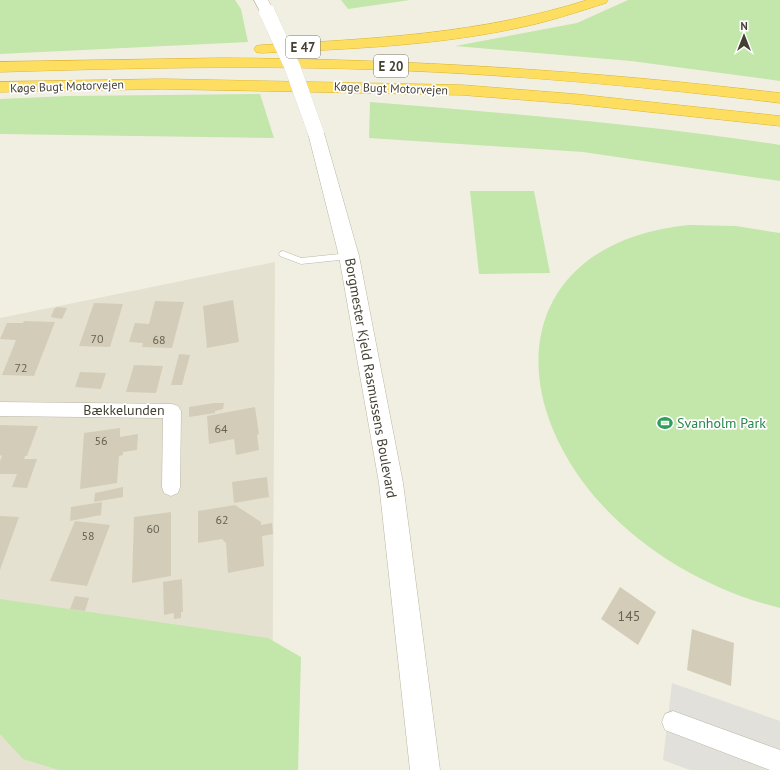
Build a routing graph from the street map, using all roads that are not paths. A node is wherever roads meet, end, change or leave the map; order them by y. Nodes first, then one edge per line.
1 (601, 0) edge
2 (264, 6) edge
3 (0, 60) edge
4 (0, 67) edge
5 (0, 87) edge
6 (780, 98) edge
7 (780, 120) edge
8 (284, 254) dead end
9 (349, 256) junction
10 (0, 409) edge
11 (171, 487) dead end
12 (673, 722) dead end
13 (780, 762) edge
14 (424, 770) edge

1 - 3 highway, E 47
2 - 9 street, Borgmester Kjeld Rasmussens Boulevard, bridge
4 - 6 highway, Køge Bugt Motorvejen / E 20
5 - 7 highway, Køge Bugt Motorvejen / E 20
8 - 9 lane
9 - 14 street, Borgmester Kjeld Rasmussens Boulevard
10 - 11 street, Bækkelunden
12 - 13 street

